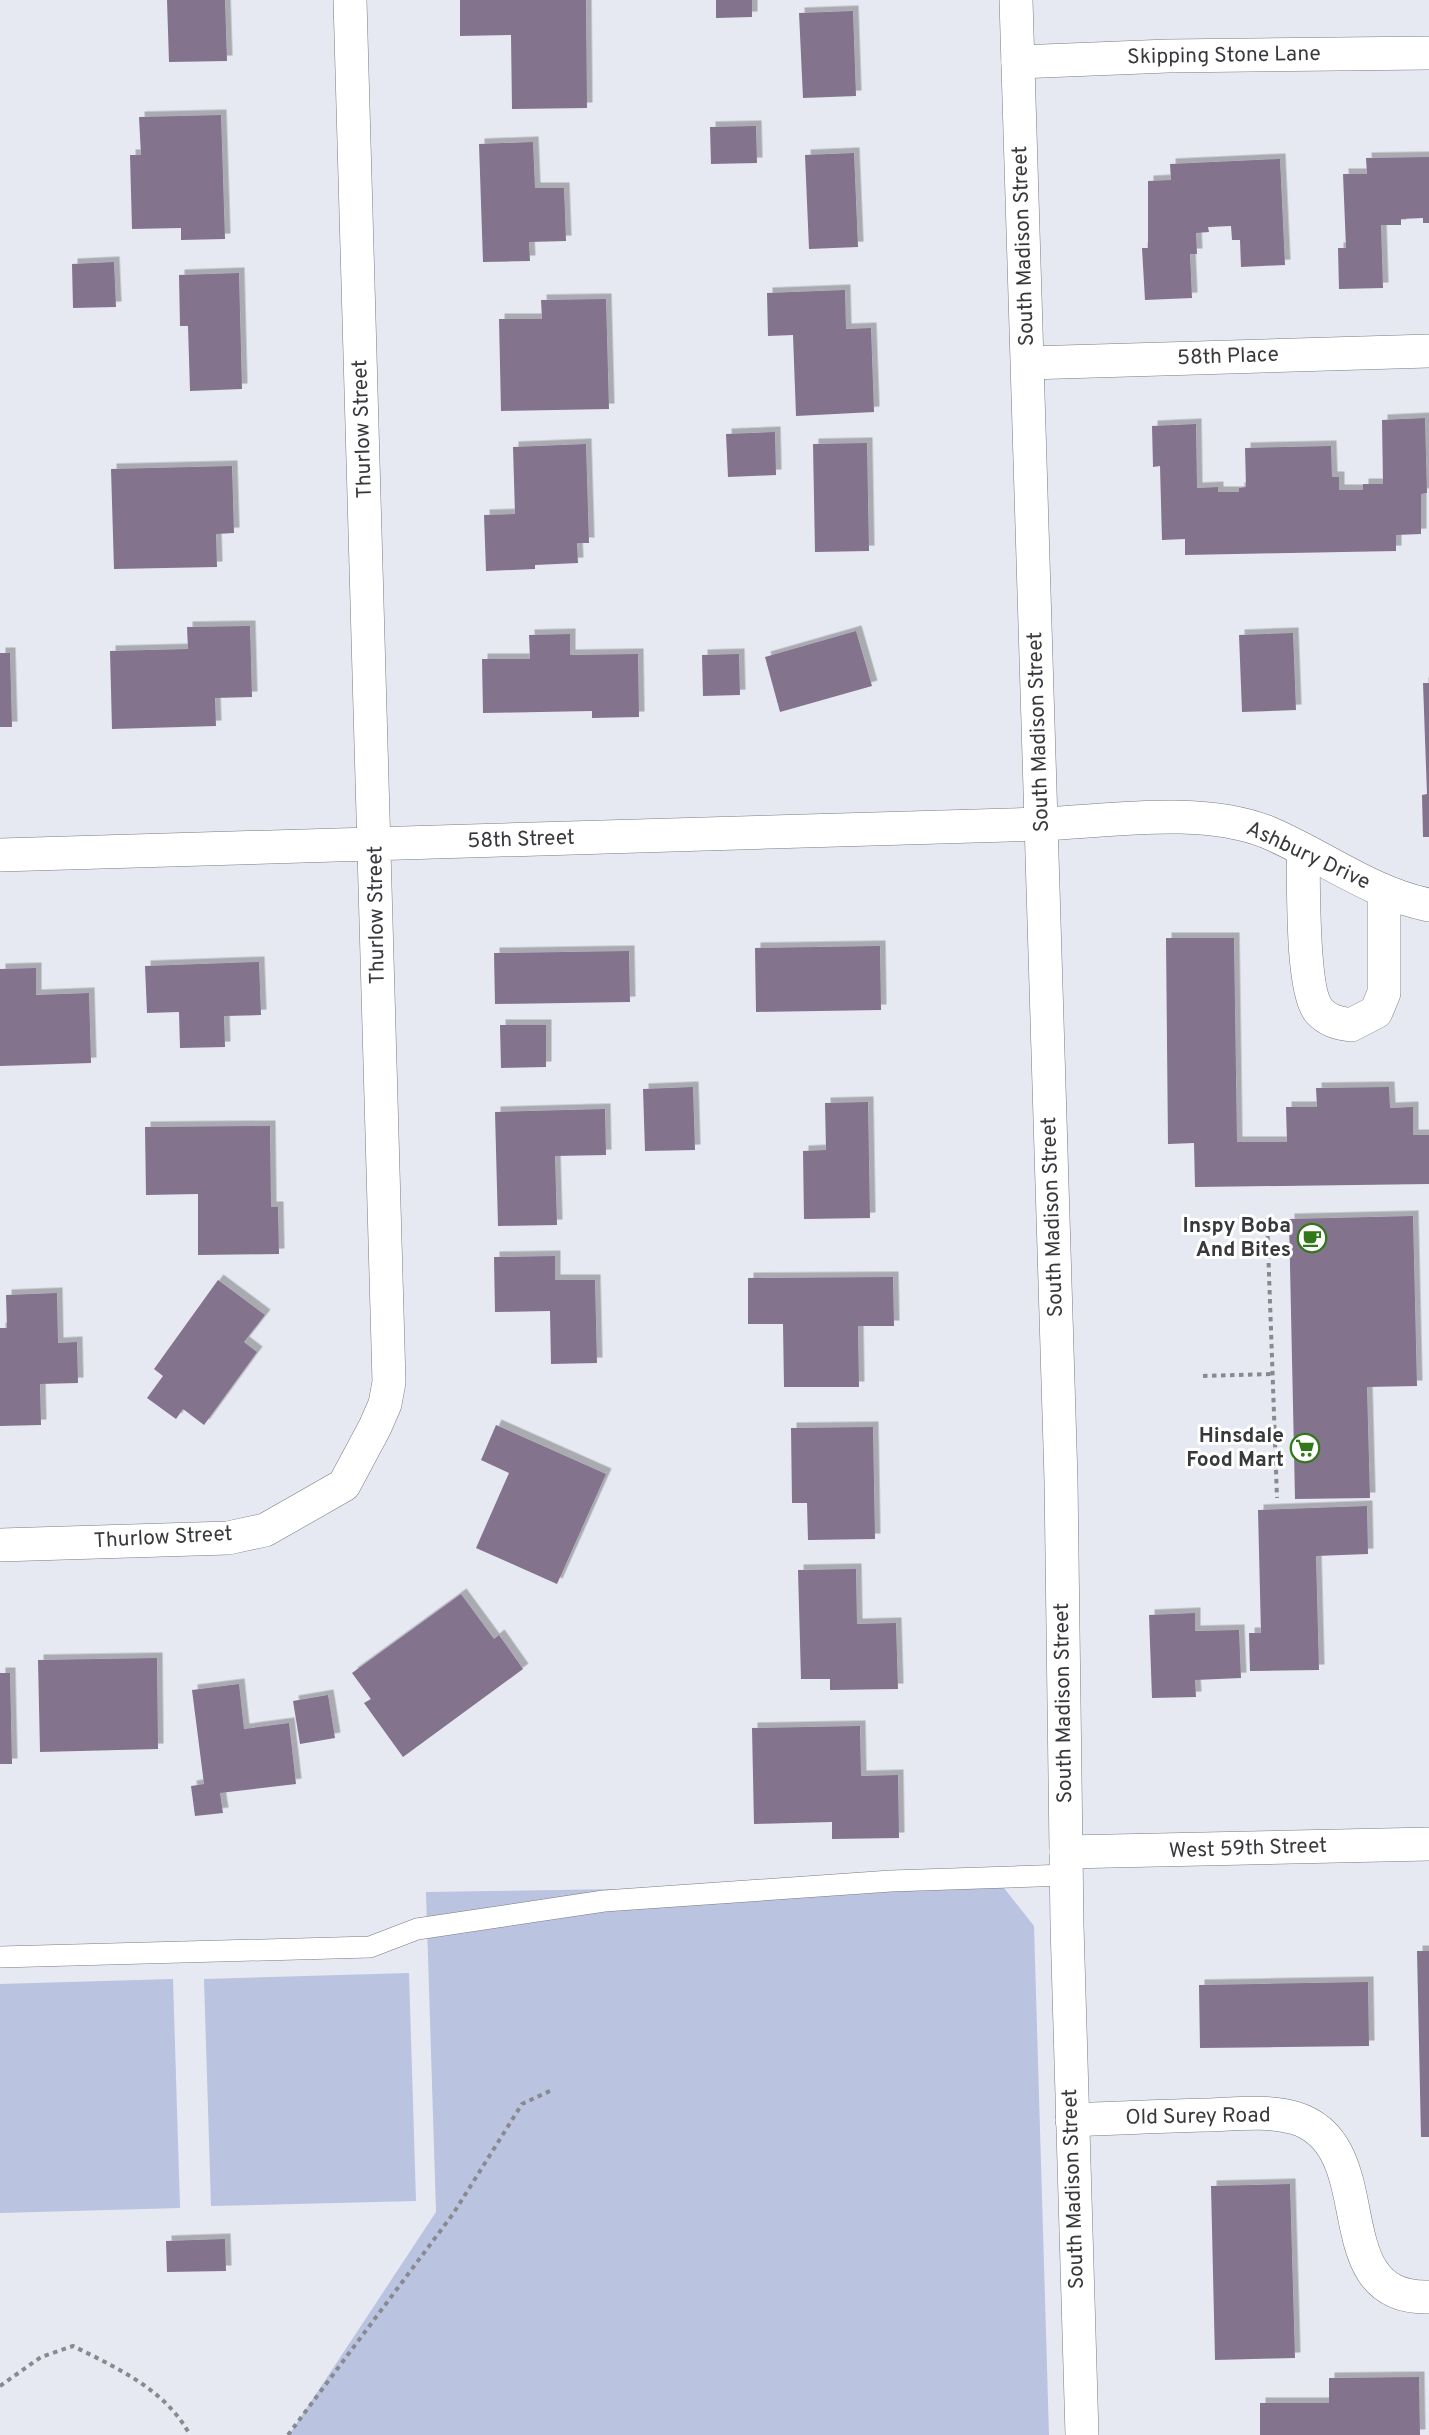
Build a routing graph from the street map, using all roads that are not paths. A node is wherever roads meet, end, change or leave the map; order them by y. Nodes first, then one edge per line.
1 (350, 0) edge
2 (1016, 0) edge
3 (1429, 53) edge
4 (1018, 62) junction
5 (1429, 351) edge
6 (1028, 363) junction
7 (1041, 824) junction
8 (375, 844) junction
9 (1303, 851) junction
10 (0, 855) edge
11 (1384, 892) junction
12 (1429, 905) edge
13 (11, 1544) edge
14 (1429, 1844) edge
15 (1067, 1864) junction
16 (0, 1957) edge
17 (1071, 2120) junction
18 (1429, 2297) edge
19 (1082, 2435) edge

1 - 8 street, Thurlow Street
2 - 4 street, South Madison Street
3 - 4 street, Skipping Stone Lane
4 - 6 street, South Madison Street
5 - 6 street, 58th Place
6 - 7 street, South Madison Street
7 - 8 street, 58th Street
7 - 9 street, Ashbury Drive
7 - 15 street, South Madison Street
8 - 10 street, 58th Street
8 - 13 street, Thurlow Street
9 - 11 street, Ashbury Drive
9 - 11 street
11 - 12 street, Ashbury Drive
14 - 15 street, West 59th Street
15 - 16 lane
15 - 17 street, South Madison Street
17 - 18 street, Old Surey Road
17 - 19 street, South Madison Street

